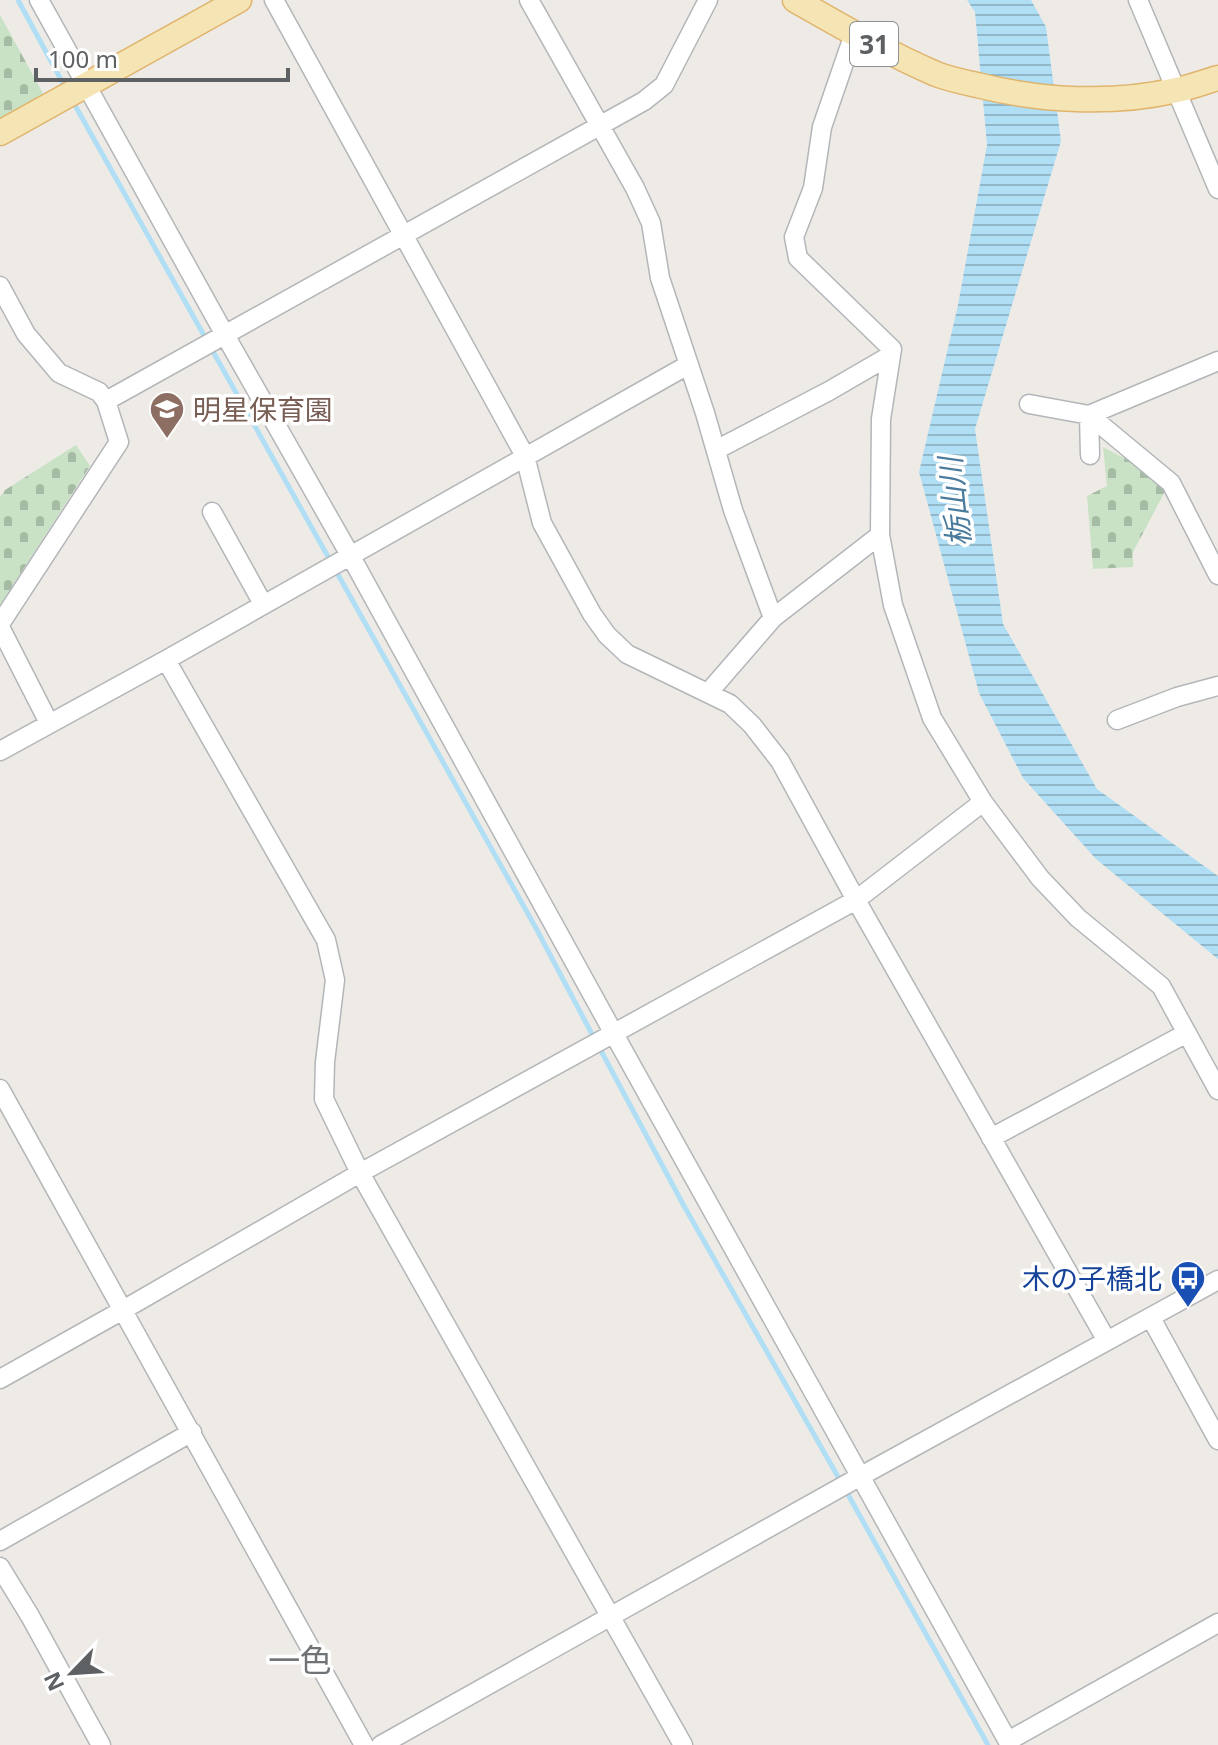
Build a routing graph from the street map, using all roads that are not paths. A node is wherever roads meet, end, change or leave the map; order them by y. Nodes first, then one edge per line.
1 (39, 0) edge
2 (239, 0) edge
3 (274, 0) edge
4 (529, 0) edge
5 (708, 0) edge
6 (795, 0) edge
7 (1138, 0) edge
8 (854, 34) junction
9 (1218, 78) edge
10 (87, 84) junction
11 (1176, 90) junction
12 (600, 125) junction
13 (0, 133) edge
14 (1218, 189) edge
15 (403, 234) junction
16 (0, 286) edge
17 (225, 335) junction
18 (891, 355) junction
19 (1218, 361) edge
20 (688, 365) junction
21 (106, 401) junction
22 (1029, 404) dead end
23 (1089, 415) junction
24 (716, 450) junction
25 (1090, 455) dead end
26 (525, 456) junction
27 (212, 512) dead end
28 (880, 535) junction
29 (350, 555) junction
30 (1218, 575) edge
31 (263, 604) junction
32 (773, 618) junction
33 (0, 626) edge
34 (166, 660) junction
35 (1218, 686) edge
36 (708, 693) junction
37 (1117, 720) dead end
38 (49, 723) junction
39 (0, 751) edge
40 (983, 802) junction
41 (856, 900) junction
42 (1187, 1033) junction
43 (611, 1036) junction
44 (0, 1089) edge
45 (1218, 1090) edge
46 (991, 1138) junction
47 (360, 1173) junction
48 (1218, 1280) edge
49 (123, 1310) junction
50 (1151, 1318) junction
51 (1107, 1341) junction
52 (0, 1379) edge
53 (192, 1432) junction
54 (1218, 1440) edge
55 (861, 1476) junction
56 (0, 1541) edge
57 (0, 1567) edge
58 (612, 1617) junction
59 (1218, 1623) edge
60 (1009, 1743) edge
61 (101, 1745) edge
62 (364, 1745) edge
63 (381, 1745) edge
64 (683, 1745) edge

1 - 10 street
2 - 10 main road
3 - 15 street
4 - 12 street
5 - 12 street
6 - 8 main road, 31
7 - 11 street
8 - 11 main road, 31
8 - 18 street
9 - 11 main road, 31
10 - 13 main road
10 - 17 street
11 - 14 street
12 - 15 street
12 - 20 street
15 - 17 street
15 - 26 street
16 - 21 street
17 - 21 street
17 - 29 street
18 - 24 street
18 - 28 street
19 - 23 street
20 - 24 street
20 - 26 street
21 - 33 street
22 - 23 street
23 - 25 street
23 - 30 street
24 - 32 street
26 - 29 street
26 - 36 street
27 - 31 street
28 - 32 street
28 - 40 street
29 - 31 street
29 - 43 street
31 - 34 street
32 - 36 street
33 - 38 street
34 - 38 street
34 - 47 street
35 - 37 street
36 - 41 street
38 - 39 street
40 - 41 street
40 - 42 street
41 - 43 street
41 - 46 street
42 - 45 street
42 - 46 street
43 - 47 street
43 - 55 street
44 - 49 street
46 - 51 street
47 - 49 street
47 - 58 street
48 - 50 street
49 - 52 street
49 - 53 street
50 - 51 street
50 - 54 street
51 - 55 street
53 - 56 street
53 - 62 street
55 - 58 street
55 - 60 street
57 - 61 street
58 - 63 street
58 - 64 street
59 - 60 street

